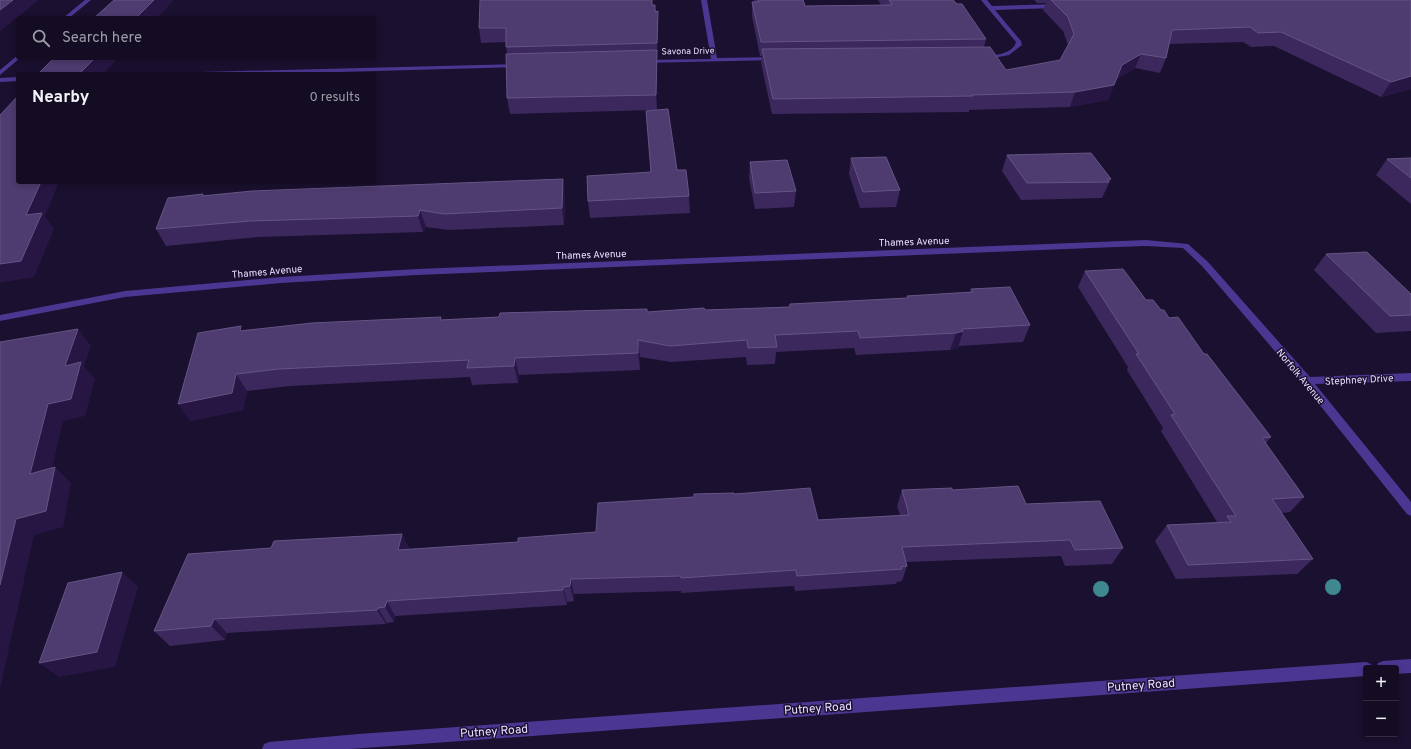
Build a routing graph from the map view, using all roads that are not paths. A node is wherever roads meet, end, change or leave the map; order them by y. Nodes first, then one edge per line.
1 (88, 0) edge
2 (704, 0) edge
3 (984, 0) edge
4 (1066, 5) edge
5 (991, 8) junction
6 (68, 16) edge
7 (976, 58) edge
8 (16, 59) edge
9 (785, 59) edge
10 (714, 60) junction
11 (635, 62) edge
12 (524, 65) edge
13 (272, 72) edge
14 (0, 73) edge
15 (16, 79) edge
16 (0, 80) edge
17 (1185, 246) joint
18 (0, 318) edge
19 (1411, 377) edge
20 (1307, 382) junction
21 (1411, 511) edge
22 (1411, 666) edge
23 (1399, 667) edge
24 (1363, 669) edge
25 (269, 749) edge

1 - 6 street
2 - 10 street
3 - 5 street
4 - 5 street
5 - 7 street
8 - 14 street
9 - 10 street, Savona Drive
10 - 11 street, Savona Drive
12 - 13 street
15 - 16 street
17 - 18 street, Thames Avenue
17 - 20 street, Norfolk Avenue
19 - 20 street, Stephney Drive
20 - 21 street, Norfolk Avenue
22 - 23 street
24 - 25 street, Putney Road

